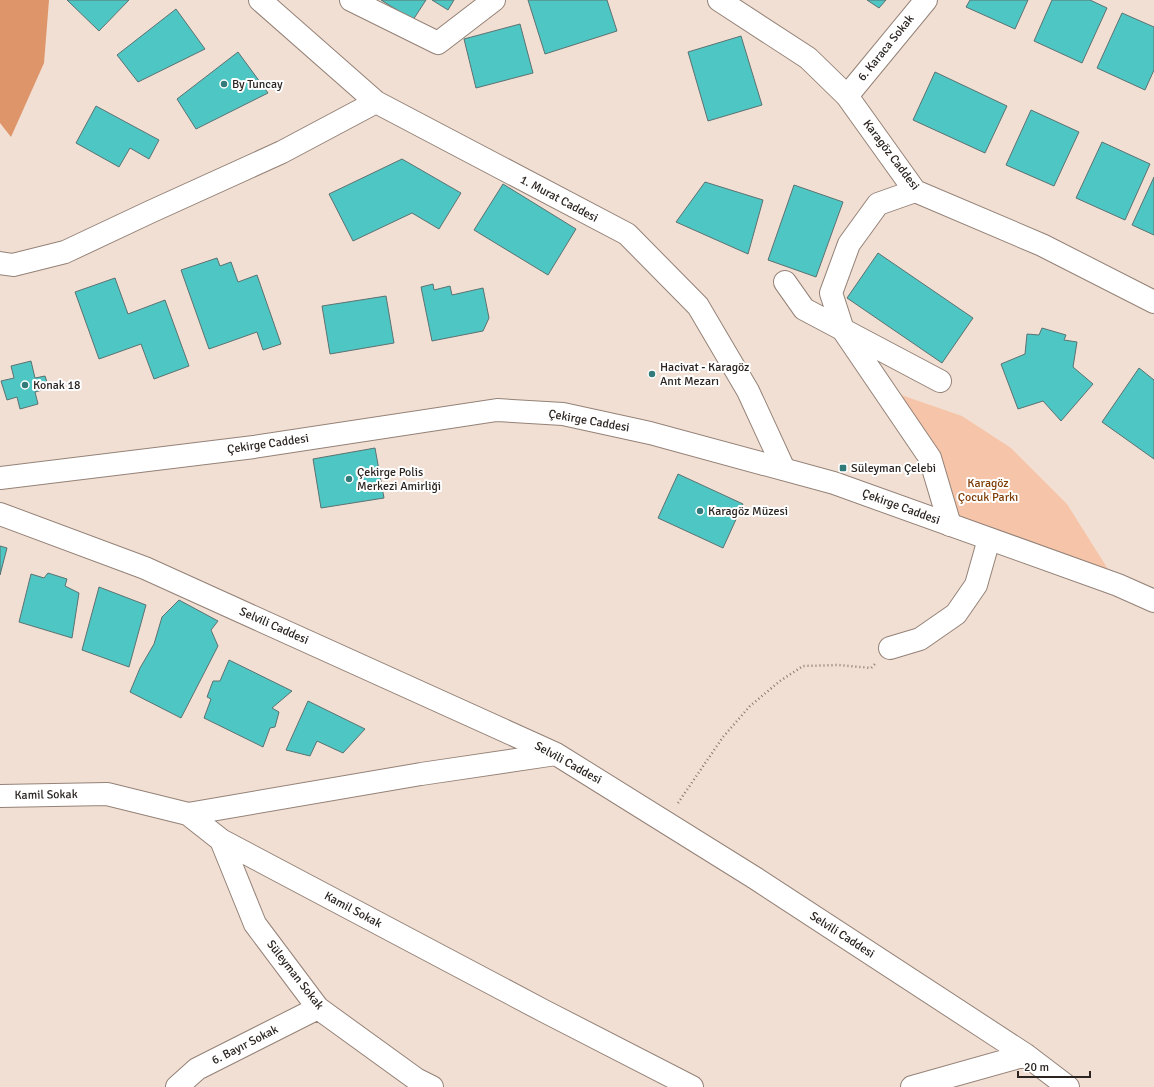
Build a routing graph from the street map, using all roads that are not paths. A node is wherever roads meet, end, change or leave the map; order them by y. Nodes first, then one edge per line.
1 (260, 0) edge
2 (351, 0) edge
3 (494, 0) edge
4 (719, 0) edge
5 (926, 0) edge
6 (847, 96) junction
7 (376, 102) junction
8 (916, 191) junction
9 (0, 263) edge
10 (785, 282) dead end
11 (1154, 302) edge
12 (843, 330) junction
13 (940, 381) dead end
14 (784, 469) junction
15 (0, 478) edge
16 (0, 514) edge
17 (950, 525) junction
18 (989, 539) junction
19 (1154, 601) edge
20 (890, 648) road end
21 (556, 754) junction
22 (0, 796) edge
23 (188, 814) junction
24 (221, 840) junction
25 (318, 1008) junction
26 (1026, 1056) junction
27 (177, 1087) edge
28 (432, 1087) edge
29 (692, 1087) edge
30 (912, 1087) edge
31 (1068, 1087) edge

1 - 7 street, 1. Murat Caddesi
2 - 3 street
4 - 6 street, Karagöz Caddesi
5 - 6 street, 6. Karaca Sokak
6 - 8 street, Karagöz Caddesi
7 - 9 street
7 - 14 street, 1. Murat Caddesi
8 - 11 street, Karagöz Caddesi
8 - 12 street
10 - 12 street
12 - 13 street
12 - 17 street
14 - 15 street, Çekirge Caddesi
14 - 17 street, Çekirge Caddesi
16 - 21 street, Selvili Caddesi
17 - 18 street, Çekirge Caddesi
18 - 19 street, Çekirge Caddesi
18 - 20 street
21 - 23 street
21 - 26 street, Selvili Caddesi
22 - 23 street, Kamil Sokak
23 - 24 street, Kamil Sokak
24 - 25 street, Süleyman Sokak
24 - 29 street, Kamil Sokak
25 - 27 street, 6. Bayır Sokak
25 - 28 street, Süleyman Sokak
26 - 30 street
26 - 31 street, Selvili Caddesi

